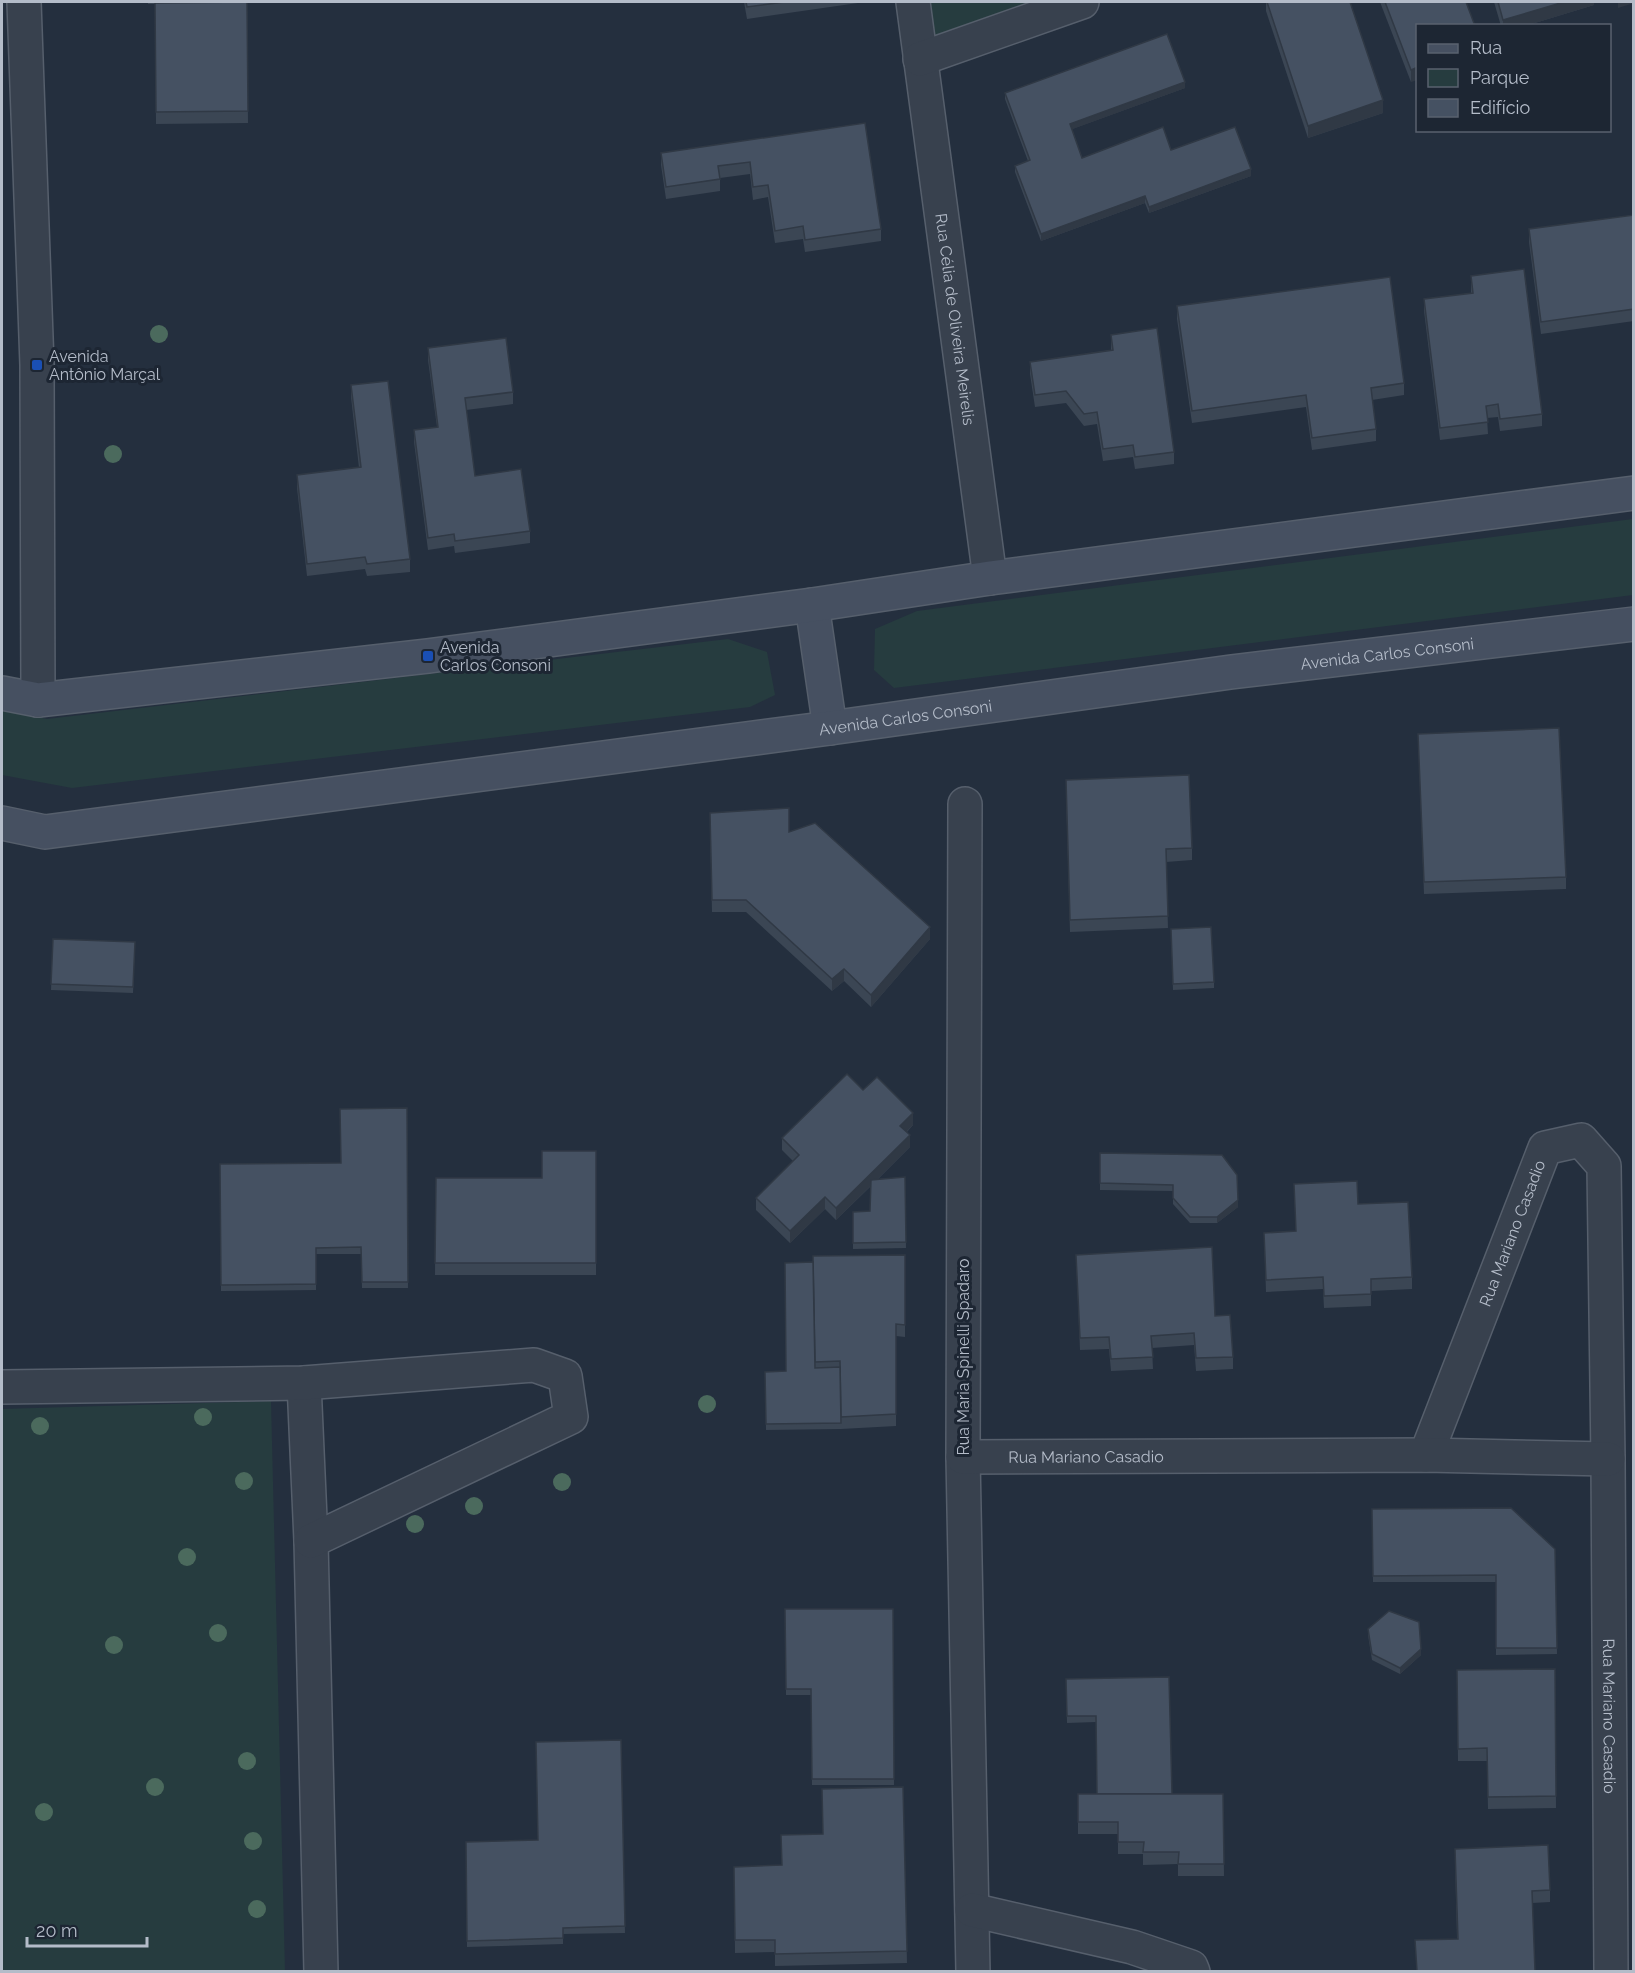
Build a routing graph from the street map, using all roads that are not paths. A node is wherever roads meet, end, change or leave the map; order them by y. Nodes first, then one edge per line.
1 (24, 2) edge
2 (913, 2) edge
3 (1076, 2) edge
4 (920, 59) junction
5 (1634, 493) edge
6 (990, 578) junction
7 (812, 605) junction
8 (1634, 624) edge
9 (2, 693) edge
10 (38, 700) junction
11 (830, 728) junction
12 (965, 804) dead end
13 (2, 823) edge
14 (303, 1383) junction
15 (2, 1387) edge
16 (1426, 1455) junction
17 (963, 1457) junction
18 (1608, 1459) junction
19 (311, 1541) junction
20 (972, 1910) junction
21 (321, 1971) edge
22 (973, 1971) edge
23 (1193, 1971) edge
24 (1611, 1971) edge

1 - 10 street
2 - 4 street, Rua Célia de Oliveira Meirelis
3 - 4 street
4 - 6 street, Rua Célia de Oliveira Meirelis
5 - 6 main road
6 - 7 main road
7 - 10 main road
7 - 11 main road
8 - 11 main road, Avenida Carlos Consoni
9 - 10 main road
11 - 13 main road, Avenida Carlos Consoni
12 - 17 street, Rua Maria Spinelli Spadaro
14 - 15 street
14 - 19 street
14 - 19 street
16 - 17 street, Rua Mariano Casadio
16 - 18 street, Rua Mariano Casadio
16 - 18 street, Rua Mariano Casadio
17 - 20 street, Rua Maria Spinelli Spadaro
18 - 24 street, Rua Mariano Casadio
19 - 21 street
20 - 22 street, Rua Maria Spinelli Spadaro
20 - 23 street

